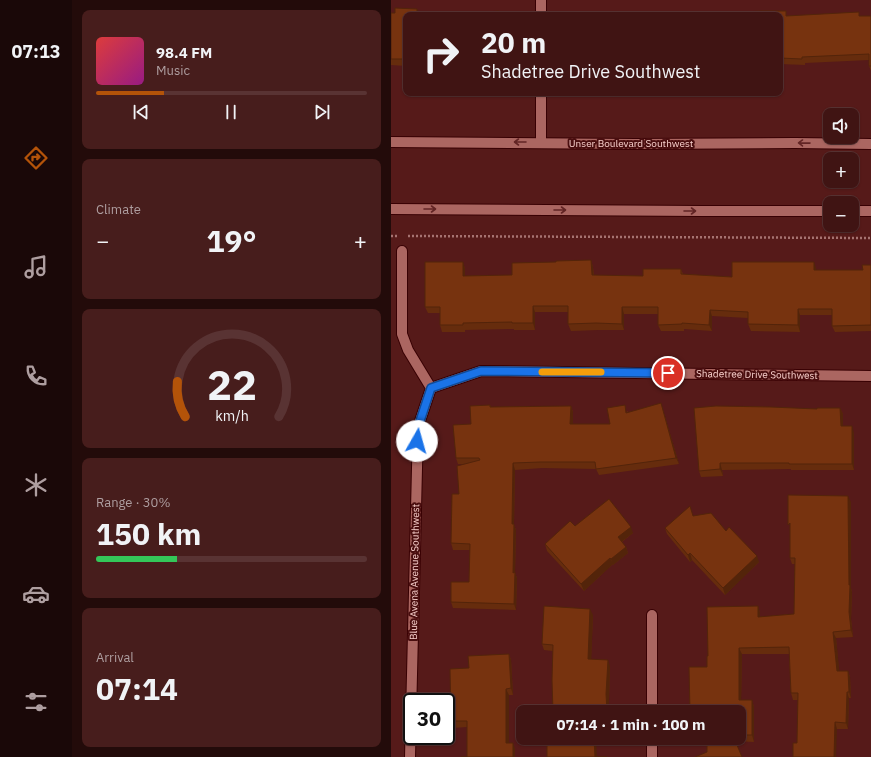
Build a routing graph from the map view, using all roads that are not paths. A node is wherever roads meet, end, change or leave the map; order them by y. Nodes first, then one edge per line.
1 (541, 0) edge
2 (541, 12) edge
3 (541, 96) edge
4 (391, 142) edge
5 (541, 142) junction
6 (871, 144) edge
7 (391, 209) edge
8 (823, 211) edge
9 (859, 211) edge
10 (871, 211) edge
11 (402, 251) dead end
12 (871, 376) edge
13 (431, 388) junction
14 (652, 615) dead end
15 (652, 705) edge
16 (652, 745) edge
17 (410, 757) edge
18 (652, 757) edge

1 - 2 street
3 - 5 street
5 -> 4 street, Unser Boulevard Southwest
6 -> 5 street, Unser Boulevard Southwest
7 -> 8 street
9 - 10 street
11 - 13 street
12 - 13 street, Shadetree Drive Southwest
13 - 17 street, Blue Avena Avenue Southwest
14 - 15 street
16 - 18 street

